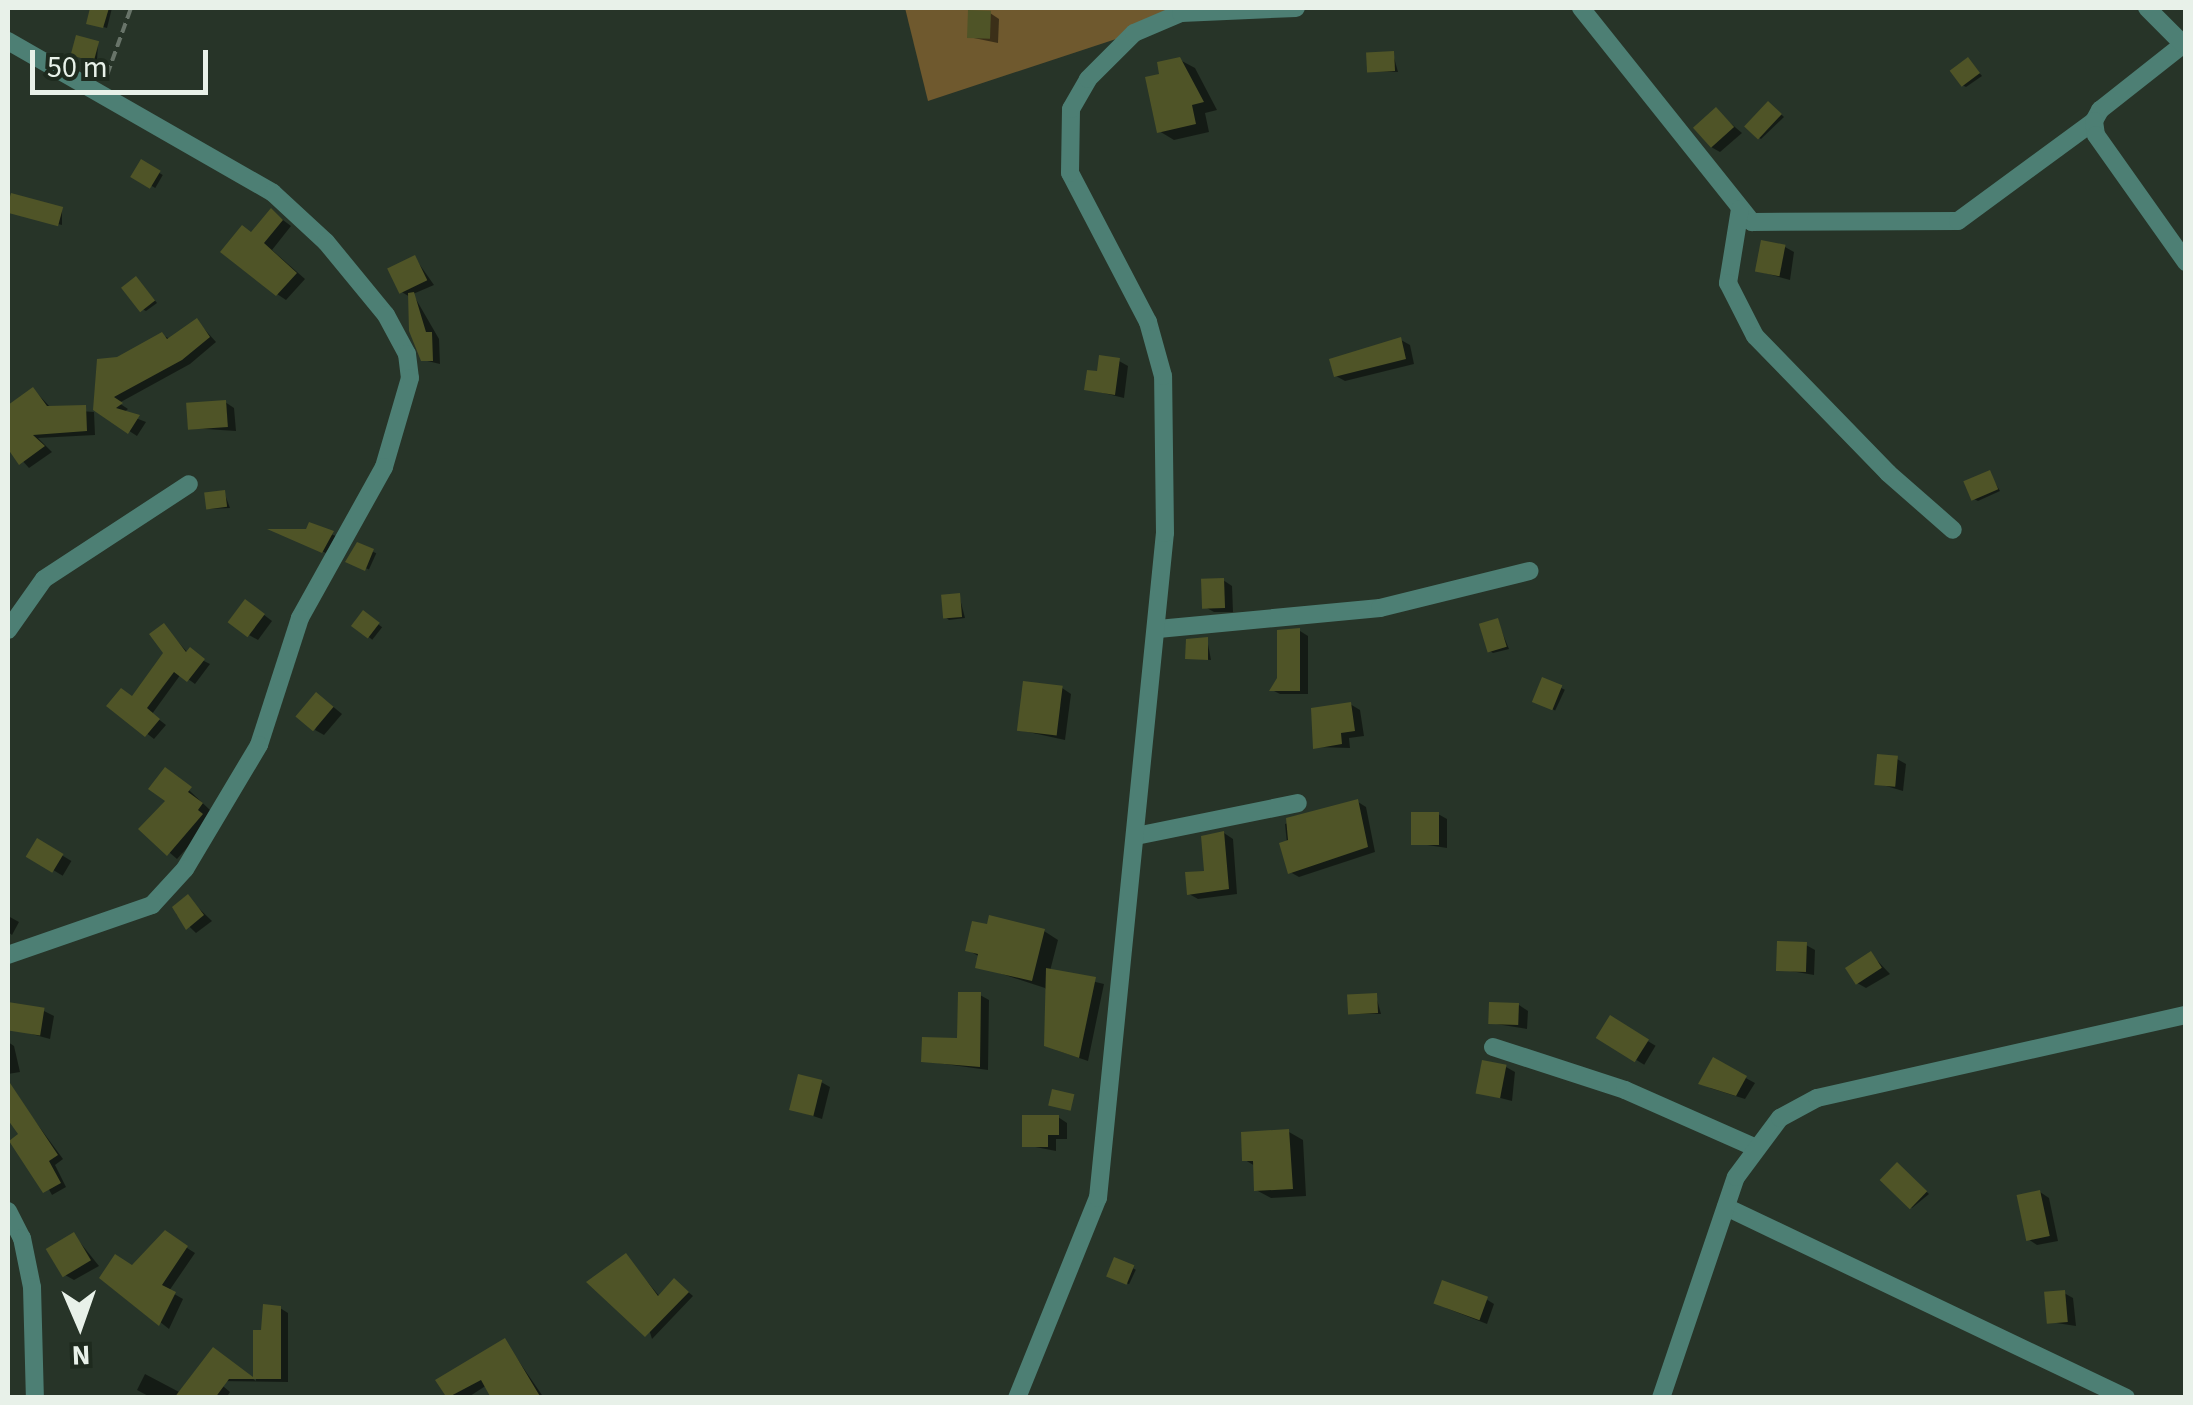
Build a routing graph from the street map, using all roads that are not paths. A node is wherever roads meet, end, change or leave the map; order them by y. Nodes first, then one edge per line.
1 (1296, 8) edge
2 (1581, 8) edge
3 (2146, 8) edge
4 (8, 41) edge
5 (2184, 43) edge
6 (2094, 121) junction
7 (1740, 209) junction
8 (2186, 262) edge
9 (189, 484) dead end
10 (1952, 530) dead end
11 (1530, 571) dead end
12 (1158, 629) junction
13 (8, 630) edge
14 (1298, 803) dead end
15 (1136, 836) junction
16 (8, 956) edge
17 (2186, 1015) edge
18 (1493, 1046) dead end
19 (1754, 1147) junction
20 (1726, 1207) junction
21 (8, 1211) edge
22 (35, 1398) edge
23 (1016, 1398) edge
24 (1661, 1398) edge
25 (2126, 1398) edge

1 - 12 street
2 - 7 street
3 - 5 street
4 - 16 street
5 - 6 street
6 - 7 street
6 - 8 street
7 - 10 street
9 - 13 street
11 - 12 street
12 - 15 street
14 - 15 street
15 - 23 street
17 - 19 street
18 - 19 street
19 - 20 street
20 - 24 street
20 - 25 street
21 - 22 street

